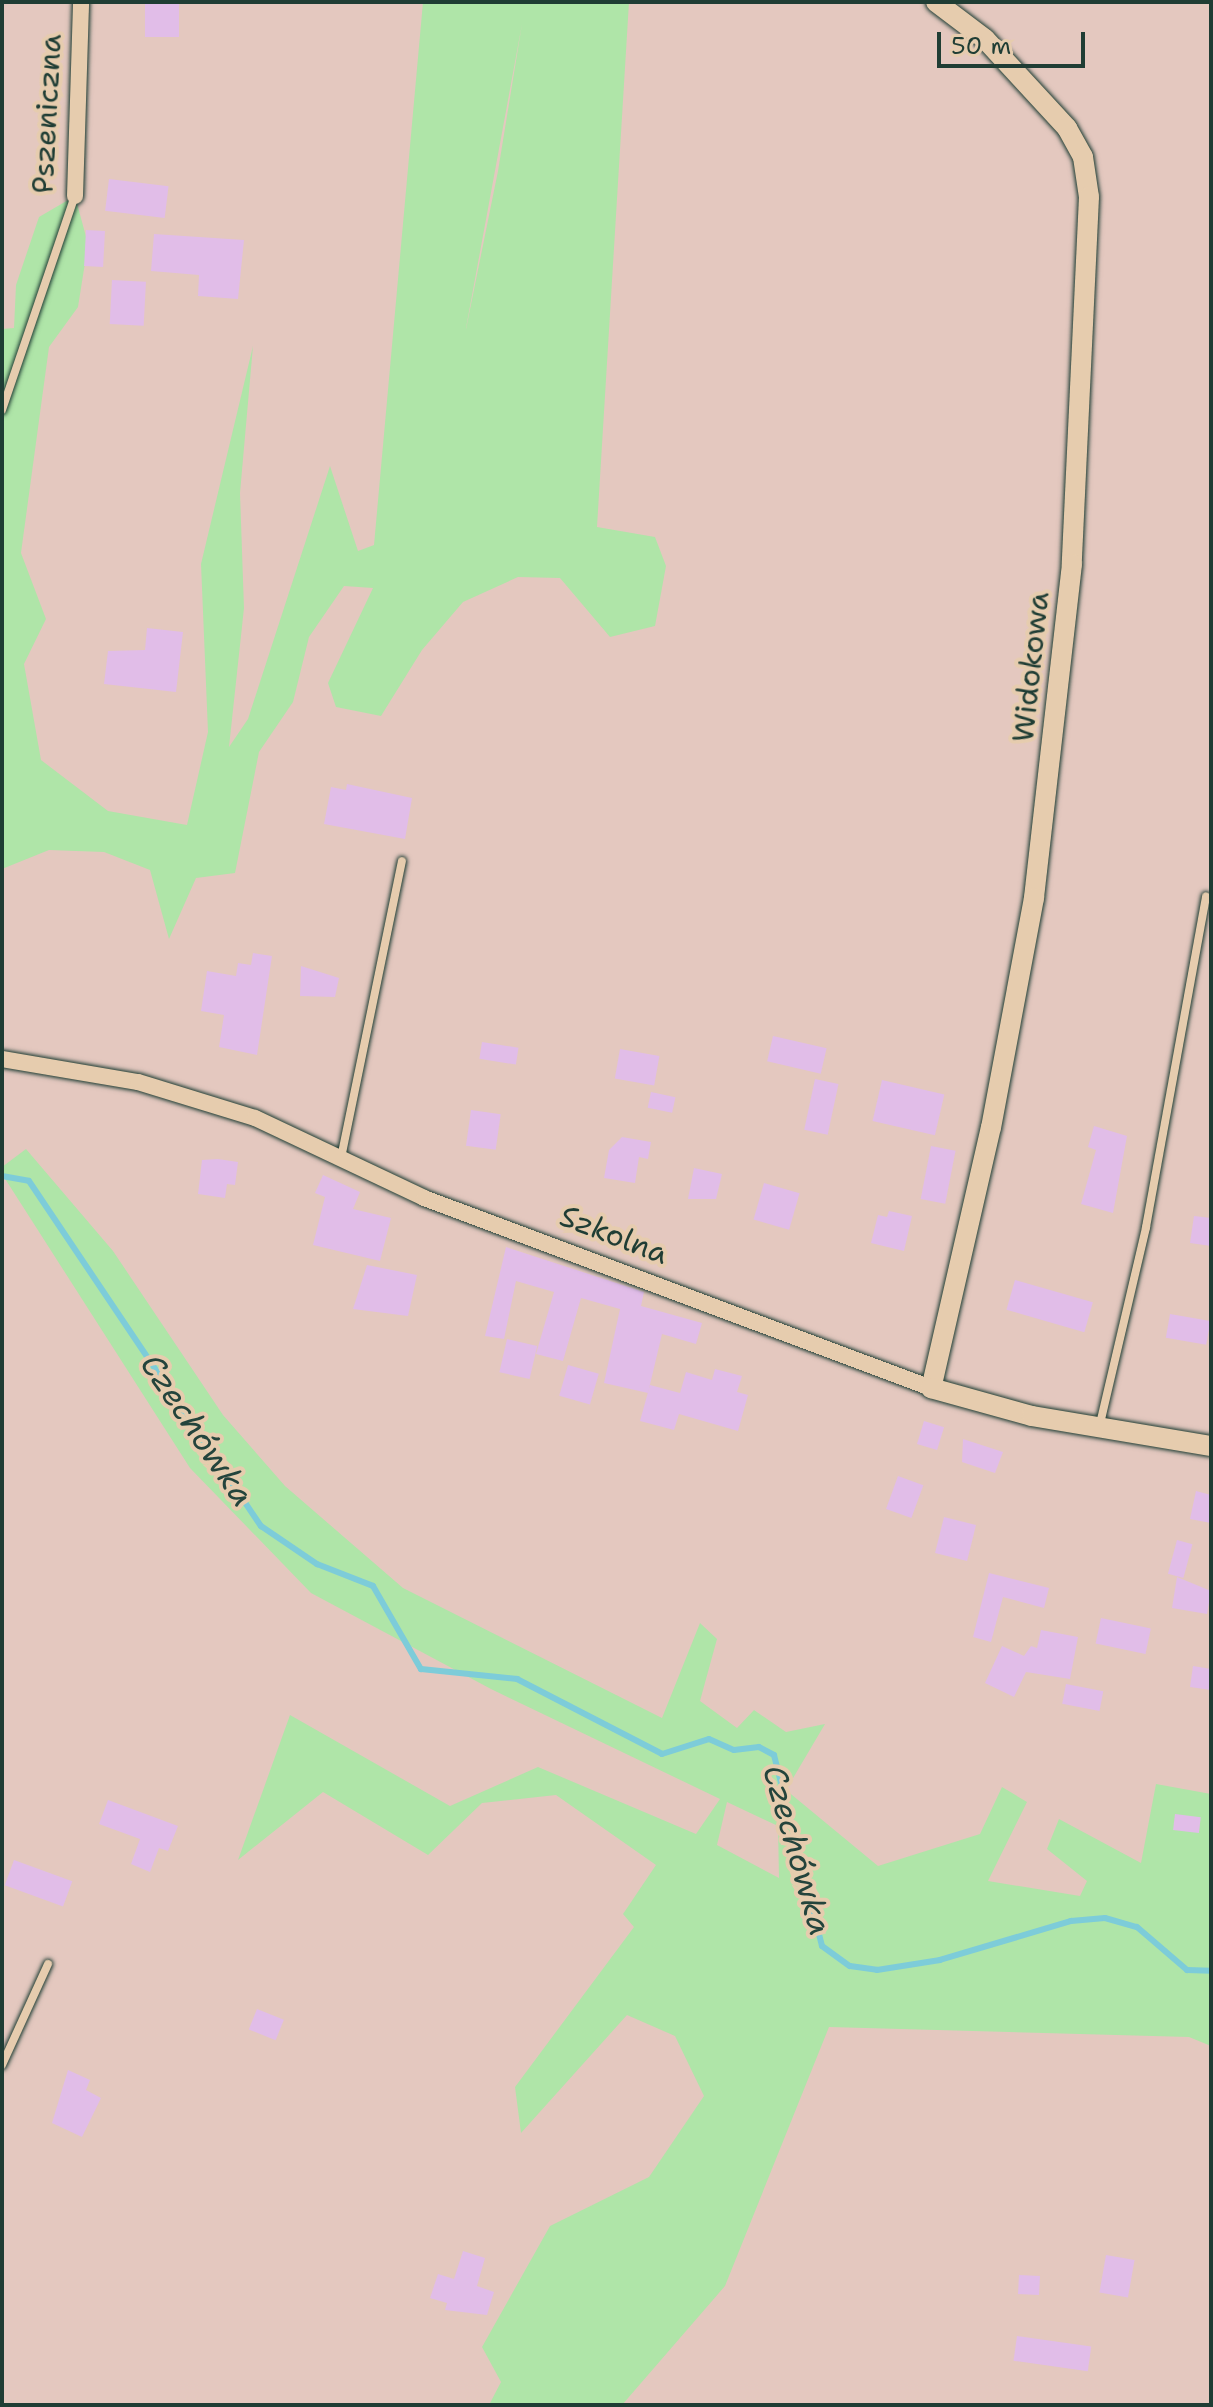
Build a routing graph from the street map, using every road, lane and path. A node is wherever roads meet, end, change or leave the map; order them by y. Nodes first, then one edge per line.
1 (81, 2) edge
2 (936, 2) edge
3 (75, 196) joint
4 (2, 410) edge
5 (402, 861) dead end
6 (1206, 896) dead end
7 (2, 1059) edge
8 (341, 1158) junction
9 (931, 1388) junction
10 (1098, 1429) junction
11 (1211, 1446) edge
12 (48, 1964) dead end
13 (2, 2065) edge

1 - 3 street, Pszeniczna
2 - 9 street, Widokowa
3 - 4 lane, Pszeniczna
5 - 8 lane
6 - 10 lane
7 - 8 street, Szkolna
8 - 9 street, Szkolna
9 - 10 street, Szkolna
10 - 11 street, Szkolna
12 - 13 lane

